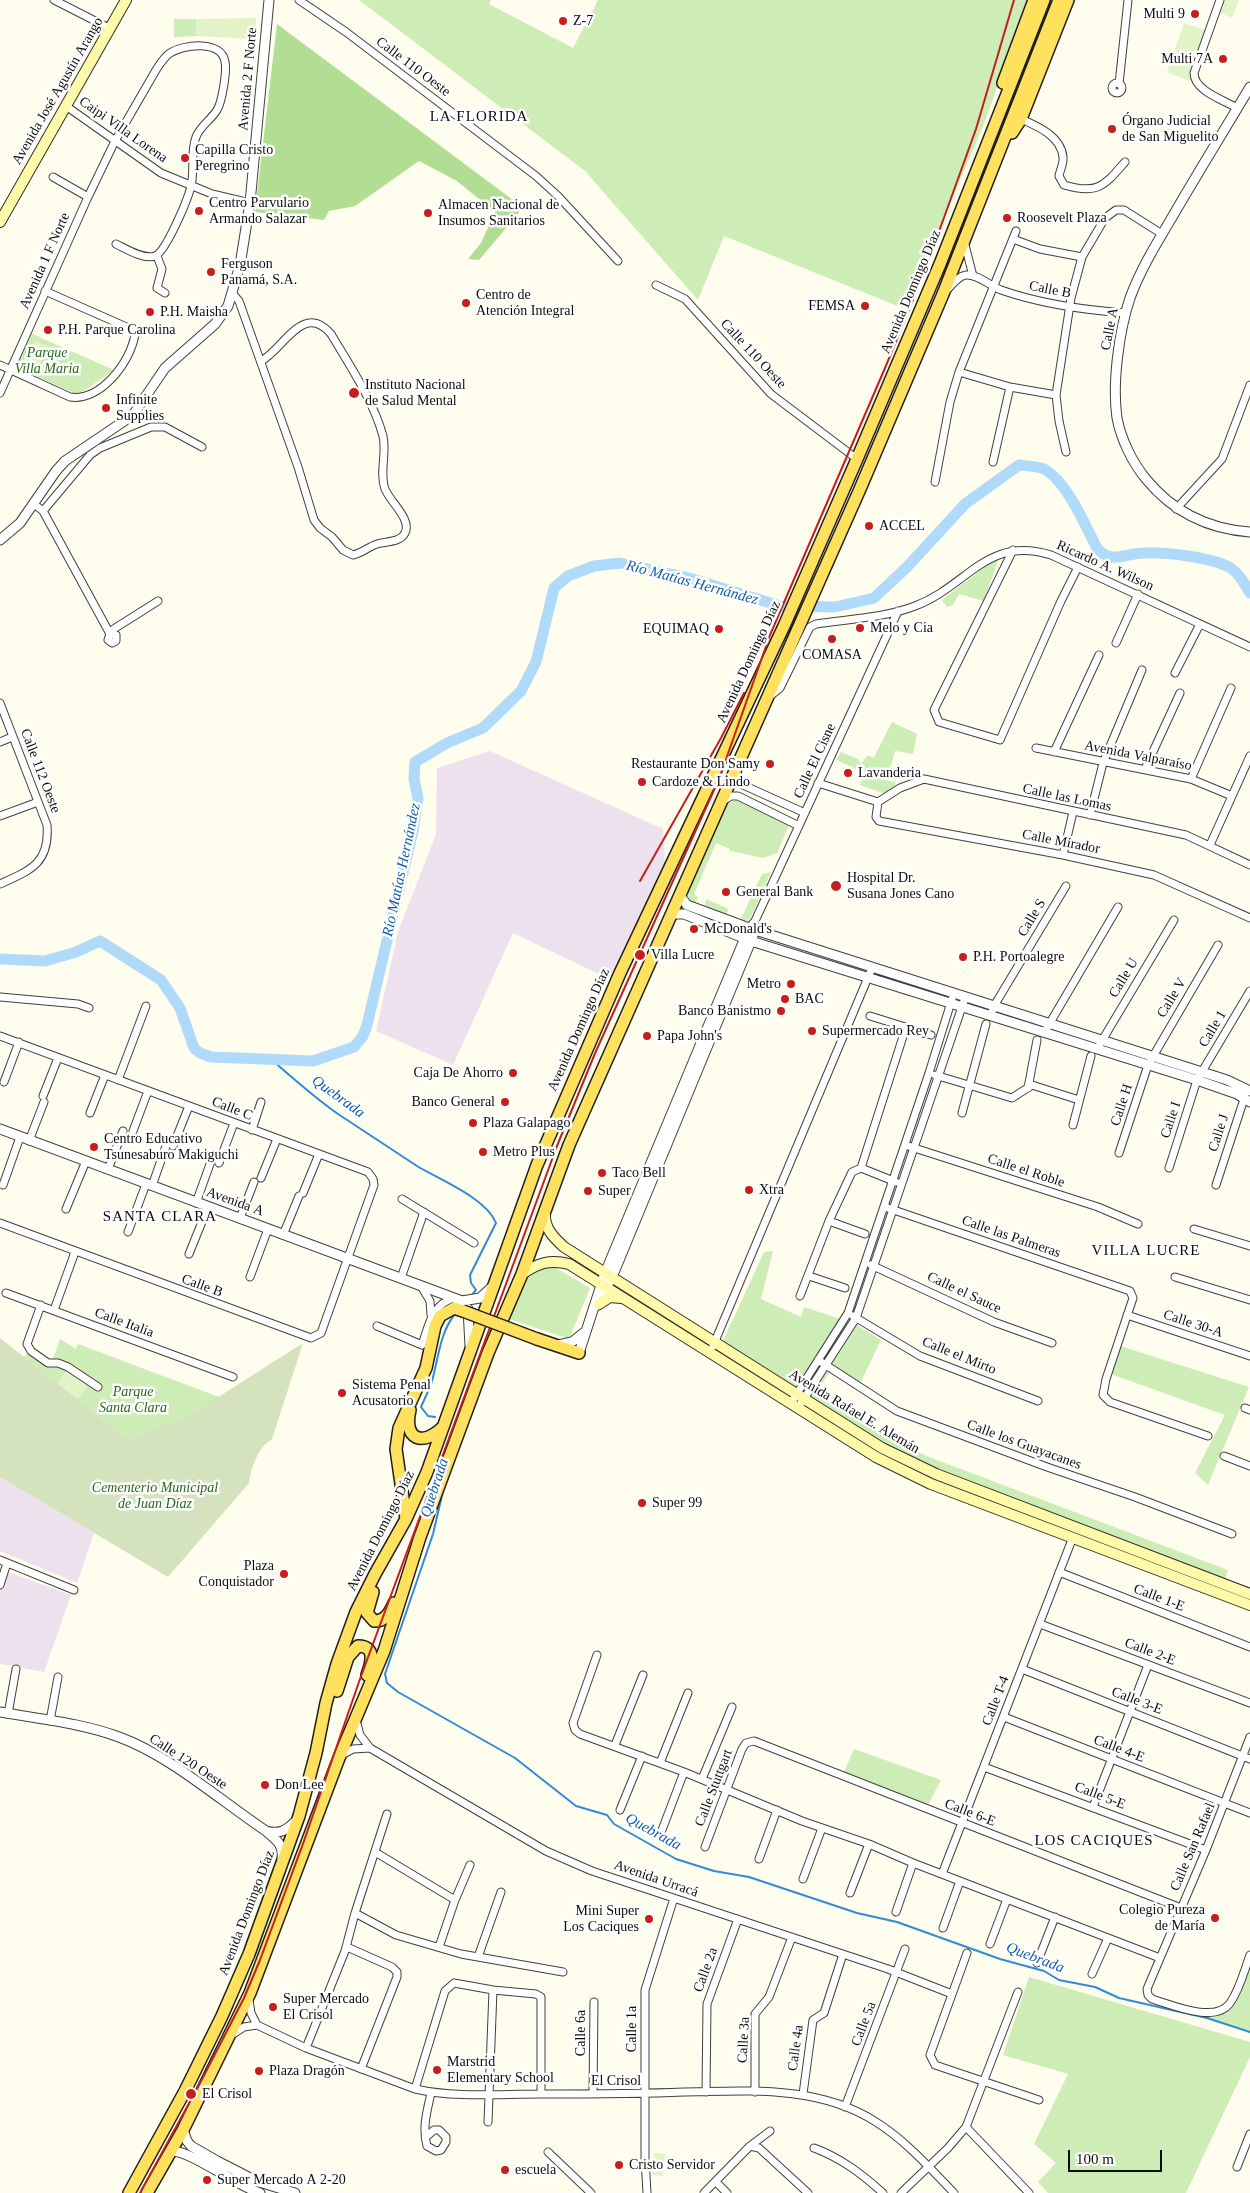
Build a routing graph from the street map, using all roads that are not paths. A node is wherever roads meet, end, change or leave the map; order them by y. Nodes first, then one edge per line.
1 (54, 0) edge
2 (126, 0) edge
3 (268, 0) edge
4 (299, 0) edge
5 (1034, 0) edge
6 (1044, 0) edge
7 (1059, 0) edge
8 (1068, 0) edge
9 (1128, 0) edge
10 (1220, 0) edge
11 (109, 28) junction
12 (1119, 84) dead end
13 (1250, 87) edge
14 (66, 106) junction
15 (1237, 108) junction
16 (1021, 119) junction
17 (115, 141) junction
18 (998, 156) junction
19 (1125, 162) dead end
20 (53, 177) dead end
21 (972, 182) junction
22 (191, 186) junction
23 (88, 197) junction
24 (250, 203) junction
25 (0, 222) edge
26 (1016, 231) dead end
27 (1162, 234) junction
28 (1013, 239) junction
29 (964, 240) junction
30 (116, 244) dead end
31 (157, 256) junction
32 (1082, 257) junction
33 (618, 261) dead end
34 (973, 276) junction
35 (656, 286) dead end
36 (994, 288) junction
37 (45, 291) junction
38 (165, 293) dead end
39 (233, 294) junction
40 (943, 294) junction
41 (1071, 307) junction
42 (1126, 313) junction
43 (262, 361) junction
44 (0, 365) edge
45 (10, 369) junction
46 (959, 372) junction
47 (1250, 385) edge
48 (1010, 386) junction
49 (0, 393) edge
50 (1056, 395) junction
51 (202, 447) dead end
52 (1066, 452) dead end
53 (857, 459) junction
54 (993, 462) dead end
55 (935, 482) dead end
56 (34, 504) junction
57 (1176, 509) junction
58 (43, 510) junction
59 (1250, 532) edge
60 (0, 540) edge
61 (1014, 550) junction
62 (1078, 567) junction
63 (1138, 594) junction
64 (158, 601) dead end
65 (898, 611) junction
66 (1200, 624) junction
67 (1116, 642) dead end
68 (1250, 647) edge
69 (1099, 655) dead end
70 (1142, 670) dead end
71 (1175, 673) dead end
72 (1231, 688) dead end
73 (1180, 693) dead end
74 (767, 698) junction
75 (0, 703) edge
76 (12, 737) junction
77 (0, 742) edge
78 (1036, 748) dead end
79 (1054, 752) junction
80 (1250, 756) edge
81 (1103, 762) junction
82 (738, 764) junction
83 (1145, 769) junction
84 (1191, 779) junction
85 (818, 783) junction
86 (1232, 796) junction
87 (38, 802) junction
88 (878, 802) junction
89 (718, 807) junction
90 (1073, 812) junction
91 (805, 813) junction
92 (1090, 815) junction
93 (0, 816) edge
94 (799, 826) junction
95 (1210, 845) junction
96 (1063, 855) junction
97 (1249, 862) edge
98 (0, 884) edge
99 (1066, 886) dead end
100 (681, 891) junction
101 (1118, 908) dead end
102 (1250, 918) edge
103 (669, 919) junction
104 (1174, 920) dead end
105 (753, 926) junction
106 (748, 939) junction
107 (1218, 945) dead end
108 (870, 972) junction
109 (1250, 991) edge
110 (0, 998) edge
111 (965, 998) junction
112 (952, 999) junction
113 (146, 1006) dead end
114 (962, 1007) junction
115 (89, 1008) dead end
116 (993, 1011) junction
117 (870, 1016) dead end
118 (986, 1024) dead end
119 (1049, 1024) junction
120 (906, 1027) junction
121 (931, 1035) dead end
122 (0, 1036) edge
123 (1040, 1036) junction
124 (1102, 1040) junction
125 (19, 1042) junction
126 (1094, 1053) junction
127 (58, 1058) junction
128 (1150, 1061) junction
129 (105, 1075) junction
130 (933, 1075) junction
131 (1200, 1076) junction
132 (118, 1080) junction
133 (4, 1082) dead end
134 (970, 1085) junction
135 (1028, 1088) junction
136 (148, 1091) junction
137 (1249, 1094) edge
138 (1079, 1100) junction
139 (261, 1102) dead end
140 (189, 1106) junction
141 (90, 1113) dead end
142 (962, 1113) dead end
143 (234, 1123) junction
144 (1072, 1125) dead end
145 (0, 1130) edge
146 (252, 1130) junction
147 (123, 1131) dead end
148 (133, 1131) dead end
149 (277, 1138) junction
150 (24, 1139) junction
151 (905, 1145) junction
152 (914, 1148) junction
153 (1119, 1153) dead end
154 (319, 1154) junction
155 (86, 1161) junction
156 (219, 1163) dead end
157 (210, 1164) dead end
158 (861, 1168) junction
159 (1169, 1168) dead end
160 (108, 1170) junction
161 (892, 1180) junction
162 (902, 1184) junction
163 (3, 1185) dead end
164 (149, 1185) junction
165 (1216, 1185) dead end
166 (402, 1199) dead end
167 (196, 1203) junction
168 (208, 1207) junction
169 (885, 1207) junction
170 (66, 1209) dead end
171 (545, 1210) junction
172 (894, 1210) junction
173 (424, 1212) junction
174 (240, 1218) junction
175 (829, 1221) junction
176 (0, 1222) edge
177 (1138, 1224) dead end
178 (268, 1229) junction
179 (1194, 1229) dead end
180 (128, 1232) dead end
181 (283, 1234) junction
182 (865, 1234) dead end
183 (474, 1243) dead end
184 (1250, 1246) edge
185 (75, 1252) junction
186 (189, 1254) dead end
187 (347, 1258) junction
188 (866, 1263) junction
189 (874, 1267) junction
190 (522, 1274) junction
191 (608, 1276) junction
192 (808, 1276) junction
193 (250, 1277) dead end
194 (1175, 1277) dead end
195 (401, 1278) junction
196 (420, 1286) junction
197 (493, 1286) junction
198 (604, 1287) junction
199 (845, 1288) dead end
200 (6, 1293) dead end
201 (800, 1296) dead end
202 (623, 1299) junction
203 (1250, 1300) edge
204 (459, 1304) junction
205 (41, 1305) junction
206 (597, 1306) junction
207 (54, 1310) junction
208 (848, 1313) junction
209 (1127, 1315) junction
210 (856, 1318) junction
211 (430, 1319) junction
212 (377, 1326) dead end
213 (586, 1331) junction
214 (1052, 1343) dead end
215 (557, 1345) junction
216 (712, 1347) junction
217 (579, 1352) joint
218 (470, 1354) junction
219 (1250, 1356) edge
220 (818, 1360) junction
221 (827, 1365) junction
222 (233, 1377) dead end
223 (98, 1387) dead end
224 (414, 1396) junction
225 (1038, 1400) dead end
226 (797, 1401) junction
227 (446, 1424) junction
228 (1208, 1436) dead end
229 (1224, 1456) dead end
230 (1250, 1466) edge
231 (406, 1519) junction
232 (400, 1531) junction
233 (1232, 1534) dead end
234 (1073, 1537) junction
235 (420, 1538) junction
236 (0, 1560) edge
237 (7, 1563) junction
238 (1059, 1572) junction
239 (0, 1585) edge
240 (74, 1590) dead end
241 (1250, 1594) edge
242 (1250, 1604) edge
243 (1040, 1624) junction
244 (1250, 1647) edge
245 (597, 1655) dead end
246 (1148, 1664) junction
247 (16, 1669) dead end
248 (1022, 1669) junction
249 (643, 1675) dead end
250 (58, 1677) dead end
251 (688, 1693) dead end
252 (1250, 1703) edge
253 (732, 1707) dead end
254 (1130, 1712) junction
255 (4, 1713) edge
256 (1004, 1717) junction
257 (356, 1720) junction
258 (50, 1721) junction
259 (322, 1723) junction
260 (1250, 1737) edge
261 (750, 1741) joint
262 (615, 1746) junction
263 (370, 1748) junction
264 (642, 1756) junction
265 (1246, 1757) edge
266 (339, 1758) junction
267 (1112, 1760) junction
268 (660, 1763) junction
269 (984, 1766) junction
270 (684, 1772) junction
271 (702, 1779) junction
272 (726, 1790) junction
273 (1225, 1803) junction
274 (1093, 1807) junction
275 (620, 1810) dead end
276 (777, 1810) junction
277 (1250, 1813) edge
278 (387, 1814) dead end
279 (300, 1816) junction
280 (962, 1823) junction
281 (822, 1828) junction
282 (662, 1830) dead end
283 (266, 1831) junction
284 (870, 1844) junction
285 (704, 1847) dead end
286 (1206, 1850) junction
287 (375, 1852) junction
288 (758, 1859) dead end
289 (912, 1863) junction
290 (470, 1865) dead end
291 (279, 1872) junction
292 (942, 1874) junction
293 (803, 1879) dead end
294 (960, 1881) junction
295 (501, 1892) dead end
296 (850, 1893) dead end
297 (674, 1898) junction
298 (1007, 1899) junction
299 (455, 1900) junction
300 (1181, 1908) junction
301 (896, 1912) dead end
302 (355, 1913) junction
303 (1055, 1918) junction
304 (738, 1919) junction
305 (943, 1928) dead end
306 (792, 1937) junction
307 (1108, 1938) junction
308 (990, 1944) dead end
309 (347, 1947) junction
310 (439, 1947) junction
311 (905, 1950) dead end
312 (967, 1953) dead end
313 (843, 1954) junction
314 (1250, 1955) edge
315 (478, 1957) junction
316 (1160, 1958) junction
317 (1037, 1964) dead end
318 (563, 1972) dead end
319 (897, 1972) junction
320 (1092, 1974) dead end
321 (494, 1990) junction
322 (1018, 1992) dead end
323 (250, 1993) junction
324 (952, 1994) junction
325 (594, 2002) dead end
326 (257, 2025) junction
327 (228, 2040) junction
328 (306, 2048) junction
329 (361, 2069) junction
330 (984, 2083) junction
331 (415, 2089) junction
332 (706, 2092) junction
333 (756, 2092) junction
334 (431, 2093) junction
335 (540, 2094) junction
336 (593, 2094) junction
337 (646, 2094) junction
338 (803, 2094) junction
339 (491, 2095) junction
340 (1039, 2100) dead end
341 (845, 2106) junction
342 (488, 2122) dead end
343 (966, 2127) junction
344 (183, 2130) junction
345 (770, 2131) dead end
346 (1250, 2134) edge
347 (427, 2136) dead end
348 (750, 2146) junction
349 (814, 2148) dead end
350 (171, 2152) junction
351 (548, 2152) dead end
352 (215, 2165) junction
353 (929, 2167) junction
354 (1237, 2167) dead end
355 (716, 2182) junction
356 (129, 2193) edge
357 (147, 2193) edge
358 (260, 2193) edge
359 (293, 2193) edge
360 (591, 2193) edge
361 (647, 2193) edge
362 (704, 2193) edge
363 (727, 2193) edge
364 (808, 2193) edge
365 (882, 2193) edge
366 (902, 2193) edge
367 (954, 2193) edge
368 (1029, 2193) edge

1 - 11 street
2 - 11 main road, Avenida José Agustín Arango
3 - 24 street, Avenida 2 F Norte
4 - 33 street, Calle 110 Oeste
5 - 21 main road
6 - 21 main road, Avenida Domingo Díaz
7 - 18 main road, Avenida Domingo Díaz
8 - 16 main road
9 - 12 street
10 - 15 street
11 - 14 main road, Avenida José Agustín Arango
13 - 15 street, Calle A
14 - 17 street, Caipi Villa Lorena
14 - 25 main road, Avenida José Agustín Arango
15 - 27 street, Calle A
16 - 18 main road
16 - 19 street
17 - 22 street, Caipi Villa Lorena
17 - 22 street, Avenida 1 F Norte
17 - 23 street, Avenida 1 F Norte
18 - 29 main road, Avenida Domingo Díaz
20 - 23 street
21 - 53 main road, Avenida Domingo Díaz
22 - 24 street, Caipi Villa Lorena
22 - 31 street
23 - 37 street, Avenida 1 F Norte
24 - 39 street, Avenida 2 F Norte
26 - 28 street
27 - 32 street
27 - 42 street, Calle A
28 - 32 street
28 - 36 street
29 - 34 street
29 - 40 main road, Avenida Domingo Díaz
30 - 31 street
31 - 38 street
32 - 41 street
34 - 36 street, Calle B
34 - 40 street
35 - 53 street, Calle 110 Oeste
36 - 41 street, Calle B
36 - 46 street
37 - 45 street, Avenida 1 F Norte
37 - 45 street
39 - 43 street
39 - 56 street, Avenida 2 F Norte
40 - 74 main road, Avenida Domingo Díaz
41 - 42 street, Calle B
41 - 50 street
42 - 57 street, Calle A
43 - 43 street
44 - 45 street
45 - 49 street, Avenida 1 F Norte
46 - 48 street
46 - 55 street
47 - 57 street
48 - 50 street
48 - 54 street
50 - 52 street
51 - 58 street
53 - 197 main road, Avenida Domingo Díaz
56 - 58 street
56 - 60 street, Avenida 2 F Norte
57 - 59 street, Calle A
58 - 64 street
61 - 62 street, Ricardo A. Wilson
61 - 62 street
61 - 65 street, Ricardo A. Wilson
62 - 63 street, Ricardo A. Wilson
63 - 66 street, Ricardo A. Wilson
63 - 67 street
65 - 74 street, Ricardo A. Wilson
65 - 85 street, Calle El Cisne
66 - 68 street, Ricardo A. Wilson
66 - 71 street
69 - 79 street
70 - 81 street
72 - 84 street
73 - 83 street
74 - 82 main road, Avenida Domingo Díaz
75 - 76 street, Calle 112 Oeste
76 - 77 street
76 - 87 street, Calle 112 Oeste
78 - 79 street, Avenida Valparaíso
79 - 81 street, Avenida Valparaíso
80 - 86 street
81 - 83 street, Avenida Valparaíso
81 - 92 street
82 - 89 main road, Avenida Domingo Díaz
82 - 91 street
83 - 84 street, Avenida Valparaíso
84 - 86 street, Avenida Valparaíso
85 - 88 street
85 - 91 street, Calle El Cisne
86 - 95 street
87 - 93 street
87 - 98 street, Calle 112 Oeste
88 - 90 street, Calle las Lomas
88 - 96 street, Calle Mirador
89 - 94 street
89 - 100 main road, Avenida Domingo Díaz
90 - 92 street, Calle las Lomas
90 - 96 street
91 - 94 street, Calle El Cisne
92 - 95 street, Calle las Lomas
94 - 105 street, Calle El Cisne
95 - 97 street, Calle las Lomas
96 - 102 street, Calle Mirador
99 - 116 street, Calle S
100 - 103 main road, Avenida Domingo Díaz
100 - 105 street
101 - 119 street
103 - 106 street
103 - 171 main road, Avenida Domingo Díaz
104 - 124 street, Calle U
105 - 106 street
105 - 108 street
106 - 108 street
106 - 191 street
107 - 128 street, Calle V
108 - 112 street
108 - 216 street
109 - 131 street, Calle 1
110 - 115 street
111 - 112 street
111 - 114 street
111 - 116 street
112 - 114 street
112 - 130 street
113 - 132 street
114 - 116 street
114 - 130 street
116 - 119 street
116 - 123 street
117 - 120 street
118 - 134 street
119 - 123 street
119 - 124 street
120 - 121 street
120 - 158 street
122 - 125 street, Calle C
123 - 126 street
123 - 135 street
124 - 126 street, Calle U
124 - 128 street
125 - 127 street, Calle C
125 - 133 street
126 - 128 street
126 - 138 street, Calle U
127 - 129 street, Calle C
127 - 150 street
128 - 131 street
128 - 153 street, Calle H
129 - 132 street, Calle C
129 - 141 street
130 - 134 street
130 - 151 street
130 - 152 street
131 - 137 street
131 - 159 street, Calle I
132 - 136 street, Calle C
134 - 135 street
134 - 142 street
135 - 138 street
136 - 140 street, Calle C
136 - 148 street
137 - 165 street, Calle J
138 - 144 street, Calle U
139 - 146 street
140 - 143 street, Calle C
140 - 164 street
143 - 146 street, Calle C
143 - 156 street
145 - 150 street, Avenida A
146 - 149 street, Calle C
147 - 160 street
149 - 154 street, Calle C
149 - 174 street
150 - 155 street, Avenida A
150 - 163 street
151 - 152 street, Calle el Roble
151 - 161 street
152 - 162 street
152 - 177 street, Calle el Roble
154 - 181 street
154 - 187 street, Calle C
155 - 160 street, Avenida A
155 - 170 street
157 - 167 street
158 - 161 street
158 - 175 street
160 - 164 street, Avenida A
161 - 162 street
161 - 169 street
162 - 172 street
164 - 167 street, Avenida A
164 - 180 street
166 - 173 street
167 - 168 street, Avenida A
168 - 174 street, Avenida A
168 - 186 street
169 - 172 street, Calle las Palmeras
169 - 188 street
171 - 190 main road, Avenida Domingo Díaz
171 - 191 main road, Avenida Rafael E. Alemán
172 - 189 street
172 - 209 street, Calle las Palmeras
173 - 183 street
173 - 195 street
174 - 178 street, Avenida A
175 - 182 street
175 - 192 street
176 - 185 street, Calle B
178 - 181 street, Avenida A
178 - 193 street
179 - 184 street
181 - 187 street, Avenida A
185 - 187 street, Calle B
185 - 207 street
187 - 195 street, Avenida A
188 - 189 street, Calle el Sauce
188 - 208 street
189 - 210 street
189 - 214 street, Calle el Sauce
190 - 198 main road, Avenida Rafael E. Alemán
190 - 235 main road, Avenida Domingo Díaz
191 - 198 street
191 - 216 main road, Avenida Rafael E. Alemán
192 - 199 street
192 - 201 street
194 - 203 street
195 - 196 street, Avenida A
196 - 204 street, Avenida A
196 - 211 street
197 - 204 street
197 - 218 main road, Avenida Domingo Díaz
198 - 202 main road, Avenida Rafael E. Alemán
198 - 206 street
200 - 205 street, Calle Italia
202 - 206 main road
202 - 216 main road, Avenida Rafael E. Alemán
204 - 211 street
204 - 215 main road, bridge
204 - 218 street
204 - 224 main road
205 - 207 street, Calle Italia
205 - 223 street
206 - 213 street
207 - 222 street, Calle Italia
208 - 210 street, Calle el Mirto
208 - 220 street
209 - 219 street, Calle 30-A
209 - 228 street
210 - 221 street
210 - 225 street, Calle el Mirto
211 - 212 street
213 - 215 street
213 - 217 street
215 - 217 main road
216 - 226 main road, Avenida Rafael E. Alemán
218 - 227 main road, Avenida Domingo Díaz
220 - 221 street, Calle los Guayacanes
220 - 226 street
221 - 226 street
221 - 233 street, Calle los Guayacanes
224 - 227 main road
224 - 231 main road
226 - 234 main road, Avenida Rafael E. Alemán
226 - 241 main road, Avenida Rafael E. Alemán
227 - 231 main road, Avenida Domingo Díaz
229 - 230 street
231 - 232 main road, Avenida Domingo Díaz
232 - 235 main road
232 - 259 main road, Avenida Domingo Díaz
234 - 238 street, Calle T-4
234 - 242 main road, Avenida Rafael E. Alemán
235 - 257 main road, Avenida Domingo Díaz
236 - 237 street
237 - 239 street
237 - 240 street
238 - 243 street, Calle T-4
238 - 244 street, Calle 1-E
243 - 246 street, Calle 2-E
243 - 248 street, Calle T-4
245 - 262 street
246 - 252 street, Calle 2-E
246 - 254 street
247 - 255 street
248 - 254 street, Calle 3-E
248 - 256 street, Calle T-4
249 - 262 street
250 - 258 street
251 - 268 street
253 - 271 street
254 - 265 street, Calle 3-E
254 - 267 street
255 - 258 street, Calle 120 Oeste
256 - 267 street, Calle 4-E
256 - 269 street, Calle T-4
257 - 259 main road
257 - 263 street, Avenida Urracá
257 - 266 main road, Avenida Domingo Díaz
258 - 283 street, Calle 120 Oeste
259 - 279 main road, Avenida Domingo Díaz
260 - 265 street, Calle San Rafael
261 - 272 street, Calle Stuttgart
261 - 280 street, Calle 6-E
262 - 264 street
263 - 266 street
263 - 297 street, Avenida Urracá
264 - 268 street
264 - 275 street
265 - 273 street, Calle San Rafael
266 - 323 main road, Avenida Domingo Díaz
267 - 273 street, Calle 4-E
267 - 274 street
268 - 270 street
269 - 274 street, Calle 5-E
269 - 280 street, Calle T-4
270 - 271 street
270 - 282 street
271 - 272 street
272 - 276 street
272 - 285 street, Calle Stuttgart
273 - 277 street, Calle 4-E
273 - 286 street, Calle San Rafael
274 - 286 street, Calle 5-E
276 - 281 street
276 - 288 street
278 - 287 street
279 - 283 street
279 - 291 main road, Avenida Domingo Díaz
280 - 292 street, Calle T-4
280 - 300 street, Calle 6-E
281 - 284 street
281 - 293 street
283 - 291 street, Calle 120 Oeste
284 - 289 street
284 - 296 street
286 - 300 street, Calle San Rafael
287 - 299 street
287 - 302 street
289 - 292 street
289 - 301 street
290 - 299 street
291 - 356 main road, Avenida Domingo Díaz
292 - 294 street
294 - 298 street
294 - 305 street
295 - 315 street
297 - 304 street, Avenida Urracá
297 - 337 street, Calle 1a
298 - 303 street
298 - 308 street
299 - 310 street
300 - 316 street, Calle San Rafael
302 - 309 street
302 - 310 street
303 - 307 street
303 - 317 street
304 - 306 street, Avenida Urracá
304 - 332 street, Calle 2a
306 - 313 street, Avenida Urracá
306 - 333 street, Calle 3a
307 - 316 street
307 - 320 street
309 - 328 street
309 - 329 street
310 - 315 street
311 - 319 street, Calle 5a
312 - 324 street
313 - 319 street, Avenida Urracá
313 - 338 street, Calle 4a
314 - 316 street, Calle San Rafael
315 - 318 street
319 - 324 street, Avenida Urracá
319 - 341 street, Calle 5a
321 - 331 street
321 - 335 street
321 - 339 street
322 - 330 street
323 - 326 street
323 - 327 main road, Avenida Domingo Díaz
324 - 330 street
325 - 336 street, Calle 6a
326 - 327 street
326 - 328 street, El Crisol
327 - 344 main road, Avenida Domingo Díaz
328 - 329 street, El Crisol
329 - 331 street, El Crisol
330 - 340 street
330 - 343 street
331 - 334 street, El Crisol
332 - 333 street, El Crisol
332 - 337 street, El Crisol
333 - 338 street, El Crisol
334 - 339 street, El Crisol
334 - 347 street
335 - 336 street, El Crisol
335 - 339 street, El Crisol
336 - 337 street, El Crisol
337 - 361 street, Calle 1a
338 - 341 street, El Crisol
339 - 342 street
341 - 353 street, El Crisol
343 - 353 street
343 - 368 street
344 - 350 main road, Avenida Domingo Díaz
344 - 352 street
345 - 348 street
346 - 354 street
348 - 355 street
348 - 364 street
349 - 365 street
350 - 352 street
350 - 357 main road, Avenida Domingo Díaz
351 - 360 street
352 - 358 street
352 - 359 street
353 - 366 street
353 - 367 street, El Crisol
355 - 362 street
355 - 363 street

